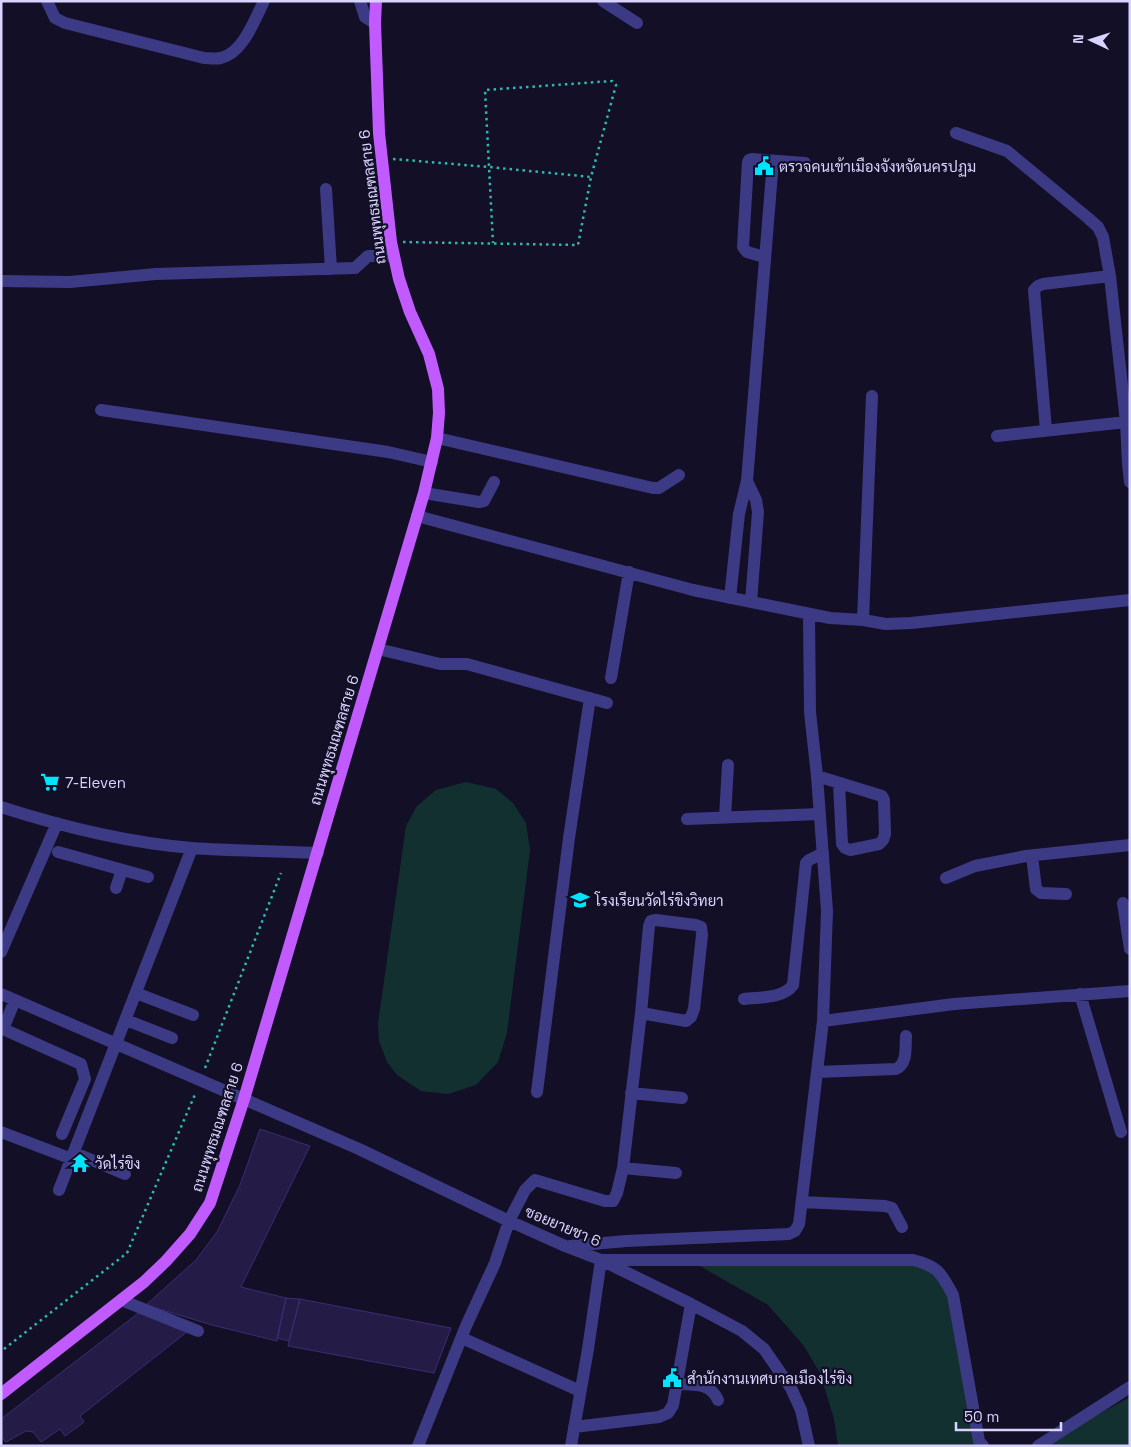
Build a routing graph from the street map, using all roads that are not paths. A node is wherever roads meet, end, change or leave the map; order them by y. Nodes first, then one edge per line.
1 (47, 1) edge
2 (264, 1) edge
3 (360, 1) edge
4 (376, 1) edge
5 (603, 1) edge
6 (375, 20) junction
7 (637, 23) dead end
8 (956, 132) dead end
9 (773, 160) junction
10 (805, 163) dead end
11 (326, 189) dead end
12 (393, 256) junction
13 (764, 257) junction
14 (331, 269) junction
15 (1110, 276) junction
16 (1, 281) edge
17 (872, 396) dead end
18 (101, 410) dead end
19 (1126, 422) junction
20 (1046, 430) junction
21 (997, 436) dead end
22 (437, 438) junction
23 (432, 462) junction
24 (1129, 464) edge
25 (679, 475) dead end
26 (747, 481) junction
27 (494, 482) dead end
28 (1130, 482) edge
29 (424, 493) junction
30 (417, 516) junction
31 (629, 572) junction
32 (730, 598) junction
33 (1130, 600) edge
34 (751, 602) junction
35 (809, 615) junction
36 (863, 620) junction
37 (378, 649) junction
38 (611, 678) dead end
39 (590, 698) junction
40 (607, 703) dead end
41 (728, 765) dead end
42 (817, 776) junction
43 (839, 784) junction
44 (1, 808) edge
45 (820, 814) junction
46 (725, 817) junction
47 (687, 819) dead end
48 (57, 823) junction
49 (1130, 845) edge
50 (192, 848) junction
51 (58, 852) dead end
52 (318, 853) junction
53 (823, 853) junction
54 (1032, 856) junction
55 (122, 870) junction
56 (148, 877) dead end
57 (946, 878) dead end
58 (116, 888) dead end
59 (1066, 894) dead end
60 (1123, 903) dead end
61 (1130, 949) edge
62 (1, 952) edge
63 (1130, 990) edge
64 (136, 993) junction
65 (1, 994) edge
66 (1080, 994) junction
67 (744, 999) dead end
68 (15, 1000) junction
69 (641, 1013) junction
70 (193, 1015) dead end
71 (126, 1020) junction
72 (823, 1021) junction
73 (2, 1029) edge
74 (906, 1036) dead end
75 (172, 1038) dead end
76 (117, 1044) junction
77 (817, 1072) junction
78 (537, 1092) dead end
79 (631, 1092) junction
80 (682, 1098) dead end
81 (244, 1099) junction
82 (1, 1132) edge
83 (1122, 1132) dead end
84 (62, 1134) dead end
85 (73, 1156) junction
86 (623, 1168) junction
87 (676, 1173) dead end
88 (125, 1174) dead end
89 (59, 1190) dead end
90 (802, 1202) junction
91 (509, 1222) junction
92 (902, 1227) dead end
93 (565, 1246) junction
94 (601, 1260) junction
95 (121, 1300) junction
96 (691, 1304) junction
97 (198, 1331) dead end
98 (462, 1338) junction
99 (677, 1384) junction
100 (1130, 1387) edge
101 (580, 1391) junction
102 (1, 1394) edge
103 (718, 1400) dead end
104 (574, 1427) junction
105 (418, 1446) edge
106 (571, 1446) edge
107 (810, 1446) edge
108 (983, 1446) edge
109 (1038, 1446) edge

1 - 2 street
3 - 6 street
4 - 6 main road, ถนนพุทธมณฑลสาย 6
5 - 7 street
6 - 12 main road, ถนนพุทธมณฑลสาย 6
8 - 15 street
9 - 10 street
9 - 13 street
9 - 13 street
11 - 14 street
12 - 14 street
12 - 22 main road, ถนนพุทธมณฑลสาย 6
13 - 26 street
14 - 16 street
15 - 19 street
15 - 20 street
17 - 36 street
18 - 23 street
19 - 20 street
19 - 24 street
20 - 21 street
22 - 23 main road, ถนนพุทธมณฑลสาย 6
22 - 25 street
23 - 29 main road, ถนนพุทธมณฑลสาย 6
24 - 28 street
26 - 32 street
26 - 34 street
27 - 29 street
29 - 30 main road, ถนนพุทธมณฑลสาย 6
30 - 31 street
30 - 37 main road, ถนนพุทธมณฑลสาย 6
31 - 32 street
31 - 38 street
32 - 34 street
33 - 36 street
34 - 35 street
35 - 36 street
35 - 42 street
37 - 39 street
37 - 52 main road, ถนนพุทธมณฑลสาย 6
39 - 40 street
39 - 78 street
41 - 46 street
42 - 43 street
42 - 45 street
43 - 43 street
44 - 48 street
45 - 46 street
45 - 53 street
46 - 47 street
48 - 50 street
48 - 62 street
49 - 54 street
50 - 52 street
50 - 64 street
51 - 55 street
52 - 81 main road, ถนนพุทธมณฑลสาย 6
53 - 67 street
53 - 72 street
54 - 57 street
54 - 59 street
55 - 56 street
55 - 58 street
60 - 61 street
63 - 66 street
64 - 70 street
64 - 71 street
65 - 68 street, ซอยยายชา 6
66 - 72 street
66 - 83 street
68 - 73 street
68 - 76 street, ซอยยายชา 6
69 - 69 street
69 - 79 street
71 - 75 street
71 - 76 street
72 - 77 street
73 - 84 street
74 - 77 street
76 - 81 street, ซอยยายชา 6
76 - 85 street
77 - 90 street
79 - 80 street
79 - 86 street
81 - 91 street, ซอยยายชา 6
81 - 95 main road, ถนนพุทธมณฑลสาย 6
82 - 85 street
85 - 88 street
85 - 89 street
86 - 87 street
86 - 91 street
90 - 92 street
90 - 93 street
91 - 93 street, ซอยยายชา 6
91 - 98 street
93 - 94 street, ซอยยายชา 6
94 - 96 street, ซอยยายชา 6
94 - 101 street
94 - 108 street
95 - 97 street
95 - 102 main road, ถนนพุทธมณฑลสาย 6
96 - 99 street
96 - 107 street, ซอยยายชา 6
98 - 101 street
98 - 105 street
99 - 103 street
99 - 104 street
100 - 109 street
101 - 104 street
104 - 106 street

